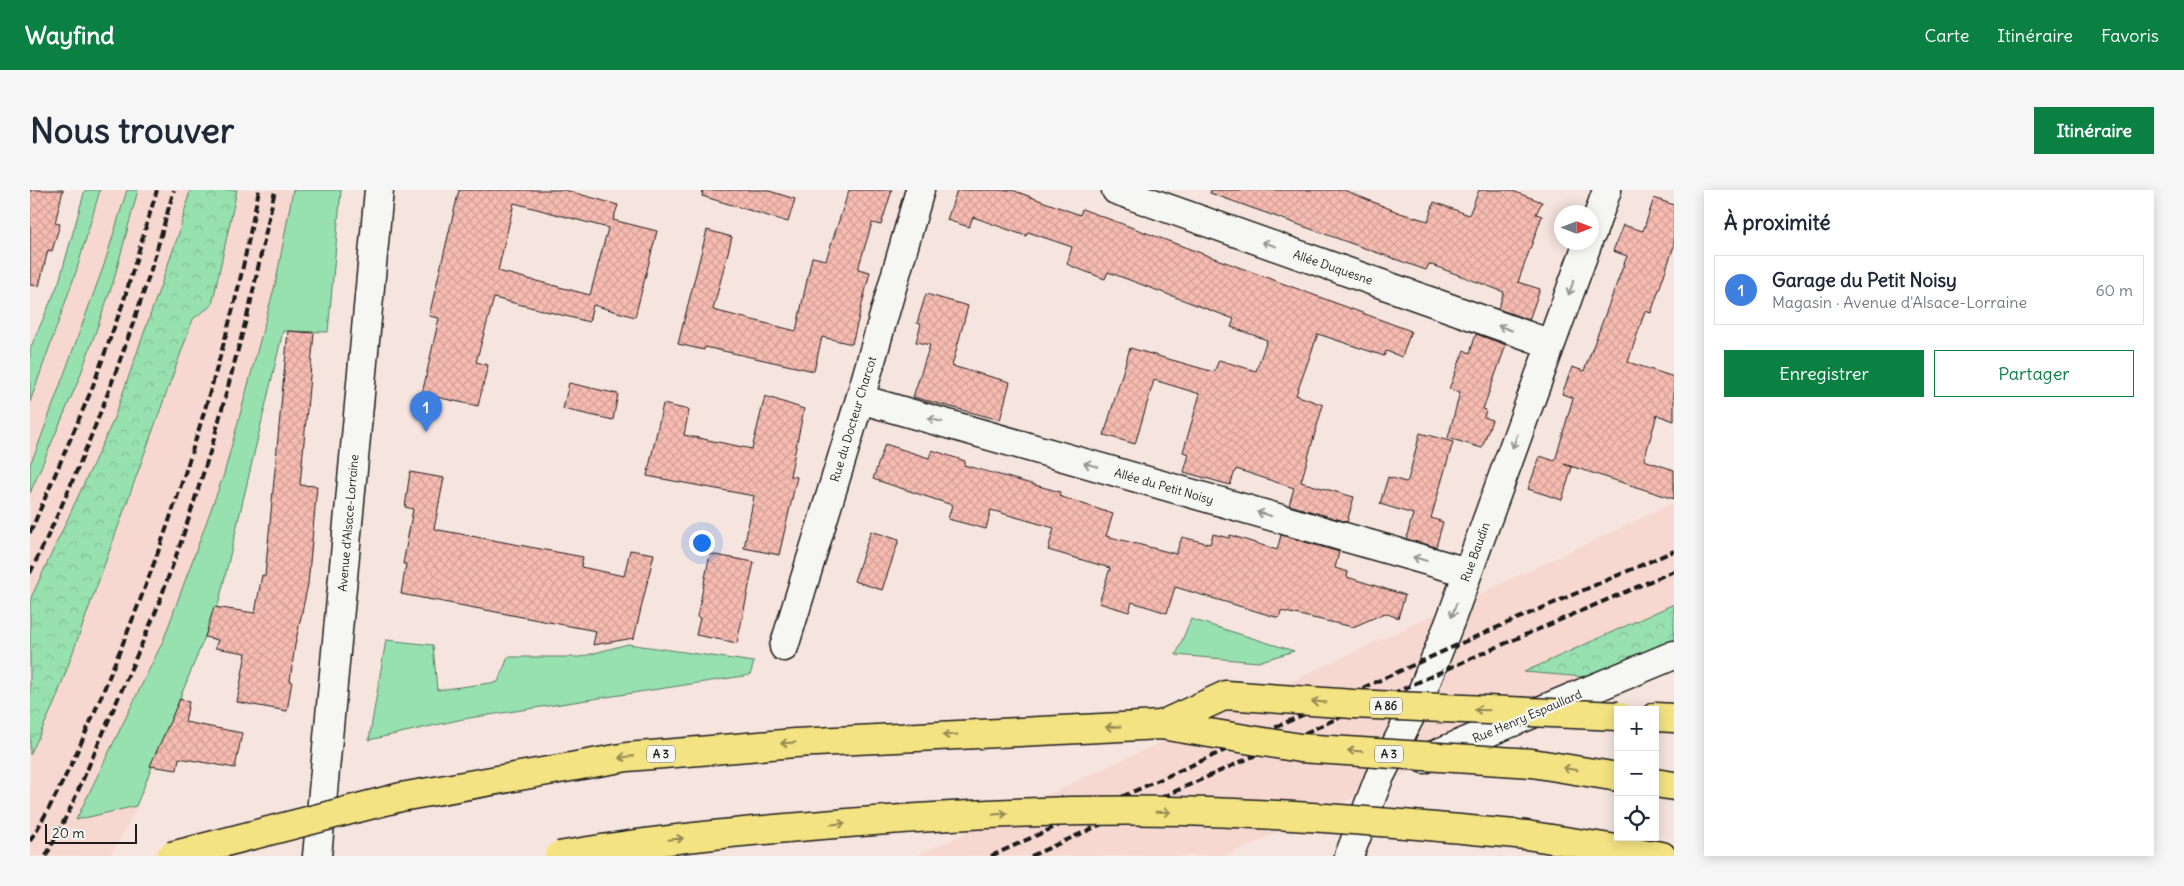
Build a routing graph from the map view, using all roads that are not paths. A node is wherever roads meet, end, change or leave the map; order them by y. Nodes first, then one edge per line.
1 (379, 190) edge
2 (920, 190) edge
3 (1116, 190) edge
4 (1608, 190) edge
5 (1599, 214) edge
6 (1585, 250) edge
7 (1551, 344) junction
8 (860, 399) junction
9 (1467, 572) junction
10 (784, 646) dead end
11 (1674, 655) edge
12 (1614, 716) edge
13 (1659, 717) edge
14 (1674, 718) edge
15 (1161, 725) junction
16 (1614, 775) edge
17 (1379, 778) junction
18 (1659, 783) edge
19 (1674, 786) edge
20 (172, 856) edge
21 (317, 856) edge
22 (559, 856) edge
23 (1349, 856) edge
24 (1662, 856) edge

1 - 21 street, Avenue d'Alsace-Lorraine
2 - 8 street, Rue du Docteur Charcot
7 -> 3 street, Allée Duquesne
4 - 5 street
6 -> 7 street, Rue Baudin
7 -> 9 street, Rue Baudin
9 -> 8 street, Allée du Petit Noisy
8 - 10 street, Rue du Docteur Charcot
9 -> 17 street, Rue Baudin
11 - 17 street, Rue Henry Espaullard
12 -> 15 highway, A 86, bridge
13 - 14 highway
16 -> 15 highway, A 3, bridge
15 -> 20 highway, A 3, bridge
17 - 23 street, Rue Baudin
18 - 19 highway
22 -> 24 highway, bridge

